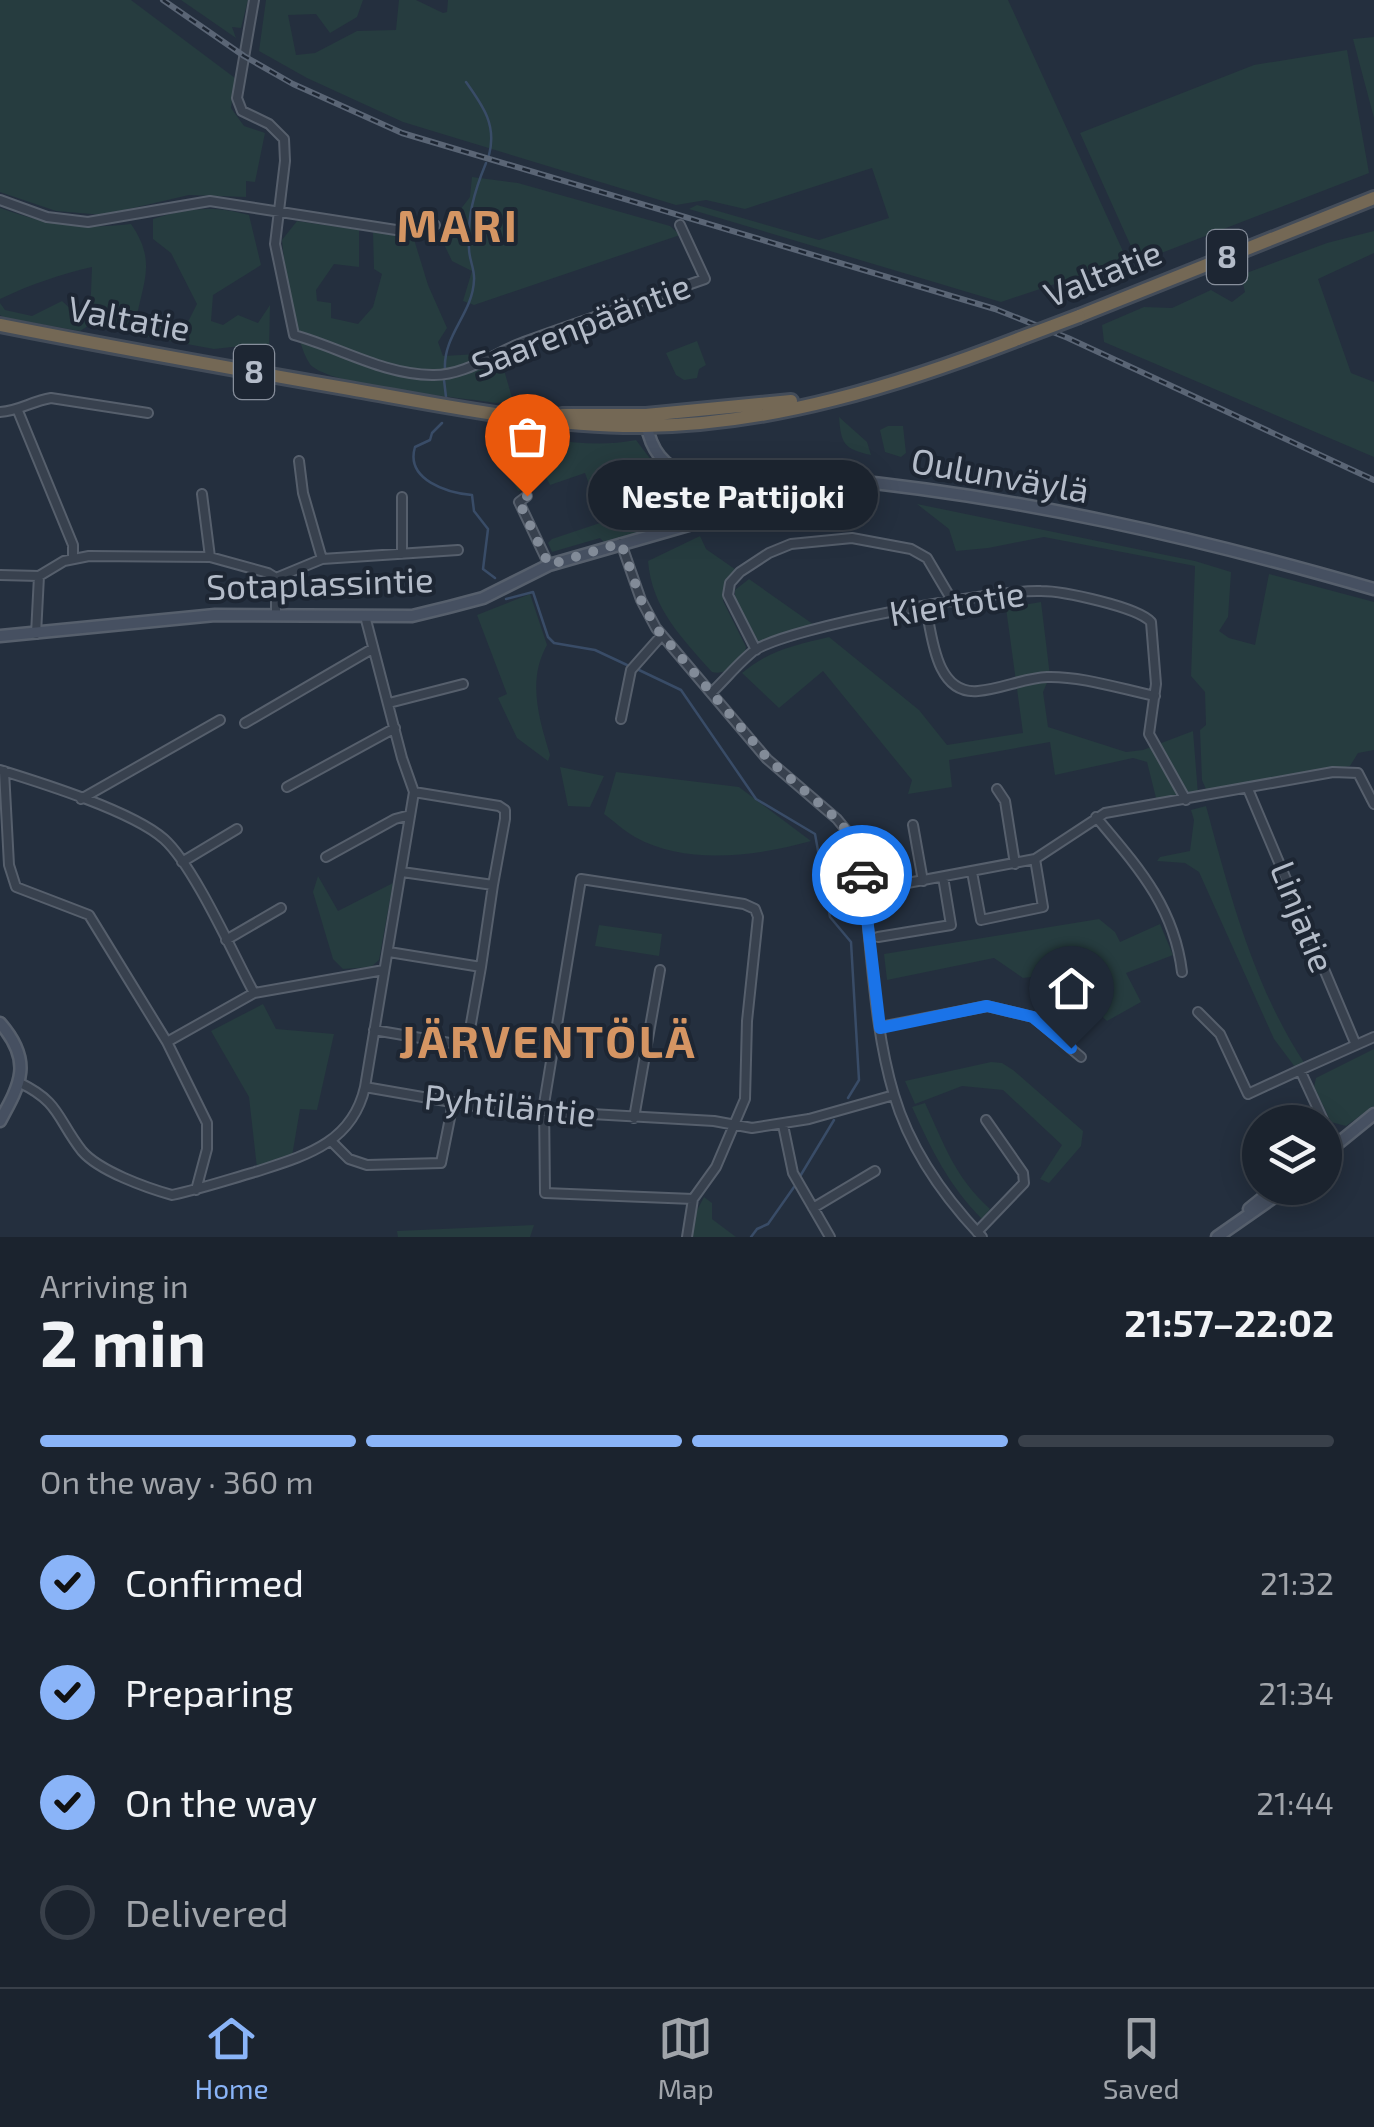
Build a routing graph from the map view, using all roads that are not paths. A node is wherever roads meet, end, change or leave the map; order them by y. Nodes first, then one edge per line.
1 (254, 0) edge
2 (1374, 198) edge
3 (0, 200) edge
4 (278, 210) junction
5 (435, 225) dead end
6 (680, 225) dead end
7 (0, 326) edge
8 (18, 411) junction
9 (0, 412) edge
10 (148, 413) dead end
11 (646, 420) junction
12 (299, 462) dead end
13 (715, 476) junction
14 (202, 494) dead end
15 (527, 496) dead end
16 (402, 497) dead end
17 (621, 543) junction
18 (458, 550) dead end
19 (402, 554) junction
20 (210, 557) junction
21 (73, 558) junction
22 (322, 559) junction
23 (549, 565) junction
24 (0, 576) edge
25 (40, 576) junction
26 (276, 578) junction
27 (1374, 589) edge
28 (953, 602) junction
29 (926, 608) junction
30 (276, 615) junction
31 (365, 616) junction
32 (36, 634) junction
33 (662, 635) junction
34 (0, 636) edge
35 (372, 649) junction
36 (756, 650) junction
37 (463, 684) dead end
38 (711, 693) junction
39 (1155, 696) junction
40 (389, 703) junction
41 (621, 719) dead end
42 (220, 720) dead end
43 (245, 723) dead end
44 (395, 728) junction
45 (2, 770) edge
46 (287, 787) dead end
47 (997, 789) dead end
48 (1248, 789) junction
49 (414, 792) junction
50 (81, 799) junction
51 (1186, 800) junction
52 (1374, 804) edge
53 (410, 815) junction
54 (1096, 817) junction
55 (913, 824) dead end
56 (237, 829) dead end
57 (326, 856) dead end
58 (1034, 859) junction
59 (182, 862) junction
60 (1015, 864) junction
61 (402, 872) junction
62 (972, 872) junction
63 (943, 877) junction
64 (923, 881) junction
65 (493, 885) junction
66 (865, 892) junction
67 (282, 908) dead end
68 (878, 937) dead end
69 (226, 940) junction
70 (388, 952) junction
71 (481, 967) junction
72 (384, 970) junction
73 (660, 970) dead end
74 (1182, 972) dead end
75 (254, 993) junction
76 (1198, 1012) dead end
77 (0, 1024) edge
78 (880, 1028) junction
79 (374, 1030) junction
80 (1374, 1037) edge
81 (167, 1042) junction
82 (1356, 1045) junction
83 (1081, 1057) dead end
84 (1300, 1070) junction
85 (20, 1083) junction
86 (364, 1088) junction
87 (894, 1096) junction
88 (454, 1103) junction
89 (1316, 1105) edge
90 (544, 1113) junction
91 (1374, 1114) edge
92 (634, 1118) junction
93 (986, 1120) dead end
94 (0, 1122) edge
95 (784, 1125) junction
96 (736, 1126) junction
97 (1342, 1140) edge
98 (332, 1142) junction
99 (875, 1171) dead end
100 (196, 1190) junction
101 (545, 1193) junction
102 (693, 1198) junction
103 (1255, 1205) edge
104 (1262, 1205) edge
105 (544, 1207) dead end
106 (813, 1208) junction
107 (1222, 1233) edge
108 (980, 1234) edge
109 (826, 1235) edge
110 (687, 1237) edge

1 - 4 street
2 - 11 highway, Valtatie / 8, bridge
3 - 4 street
4 - 5 street
4 - 6 street, Saarenpääntie
7 - 11 highway, Valtatie / 8
8 - 9 street
8 - 10 street
8 - 21 street
11 - 13 street, Oulunväylä
12 - 22 street
13 - 17 street, Sotaplassintie
13 - 27 street, Oulunväylä
14 - 20 street
15 - 23 street
16 - 19 street
17 - 23 street, Sotaplassintie
17 - 33 street
18 - 19 street
19 - 22 street
20 - 21 street
20 - 26 street
21 - 25 street
22 - 26 street
23 - 31 street, Sotaplassintie
24 - 25 street
25 - 32 street
26 - 30 street
28 - 29 street, Kiertotie
28 - 36 street
28 - 39 street, Kiertotie
29 - 36 street, Kiertotie
29 - 39 street
30 - 31 street, Sotaplassintie
30 - 32 street, Sotaplassintie
31 - 35 street
32 - 34 street, Sotaplassintie
33 - 38 street
33 - 41 street
35 - 40 street
35 - 43 street
36 - 38 street, Kiertotie
37 - 40 street
38 - 66 street
39 - 51 street, Kiertotie
40 - 44 street
42 - 50 street
44 - 46 street
44 - 49 street
45 - 50 street
45 - 81 street
47 - 60 street
48 - 51 street
48 - 52 street
48 - 82 street, Linjatie
49 - 53 street
49 - 65 street
50 - 59 street
51 - 54 street
53 - 57 street
53 - 61 street
54 - 58 street
54 - 74 street
55 - 64 street
56 - 59 street
58 - 60 street
58 - 62 street
59 - 69 street
60 - 62 street
61 - 65 street
61 - 70 street
62 - 63 street
63 - 64 street
63 - 68 street
64 - 66 street
65 - 71 street
66 - 78 street
67 - 69 street
69 - 75 street
70 - 71 street
70 - 72 street
71 - 79 street
72 - 75 street
72 - 79 street
73 - 92 street
75 - 81 street
76 - 84 street
77 - 85 street
78 - 83 street
78 - 87 street
79 - 86 street
80 - 82 street
81 - 100 street
82 - 84 street
84 - 89 street
85 - 94 street
85 - 100 street
86 - 88 street, Pyhtiläntie
86 - 98 street
87 - 95 street, Pyhtiläntie
87 - 108 street
88 - 90 street, Pyhtiläntie
88 - 98 street
90 - 92 street, Pyhtiläntie
90 - 96 street
90 - 101 street
91 - 97 street
92 - 96 street, Pyhtiläntie
93 - 108 street
95 - 96 street, Pyhtiläntie
95 - 106 street
96 - 102 street
98 - 100 street
99 - 106 street
101 - 102 street
101 - 105 street
102 - 110 street
103 - 107 street
104 - 107 street
106 - 109 street

